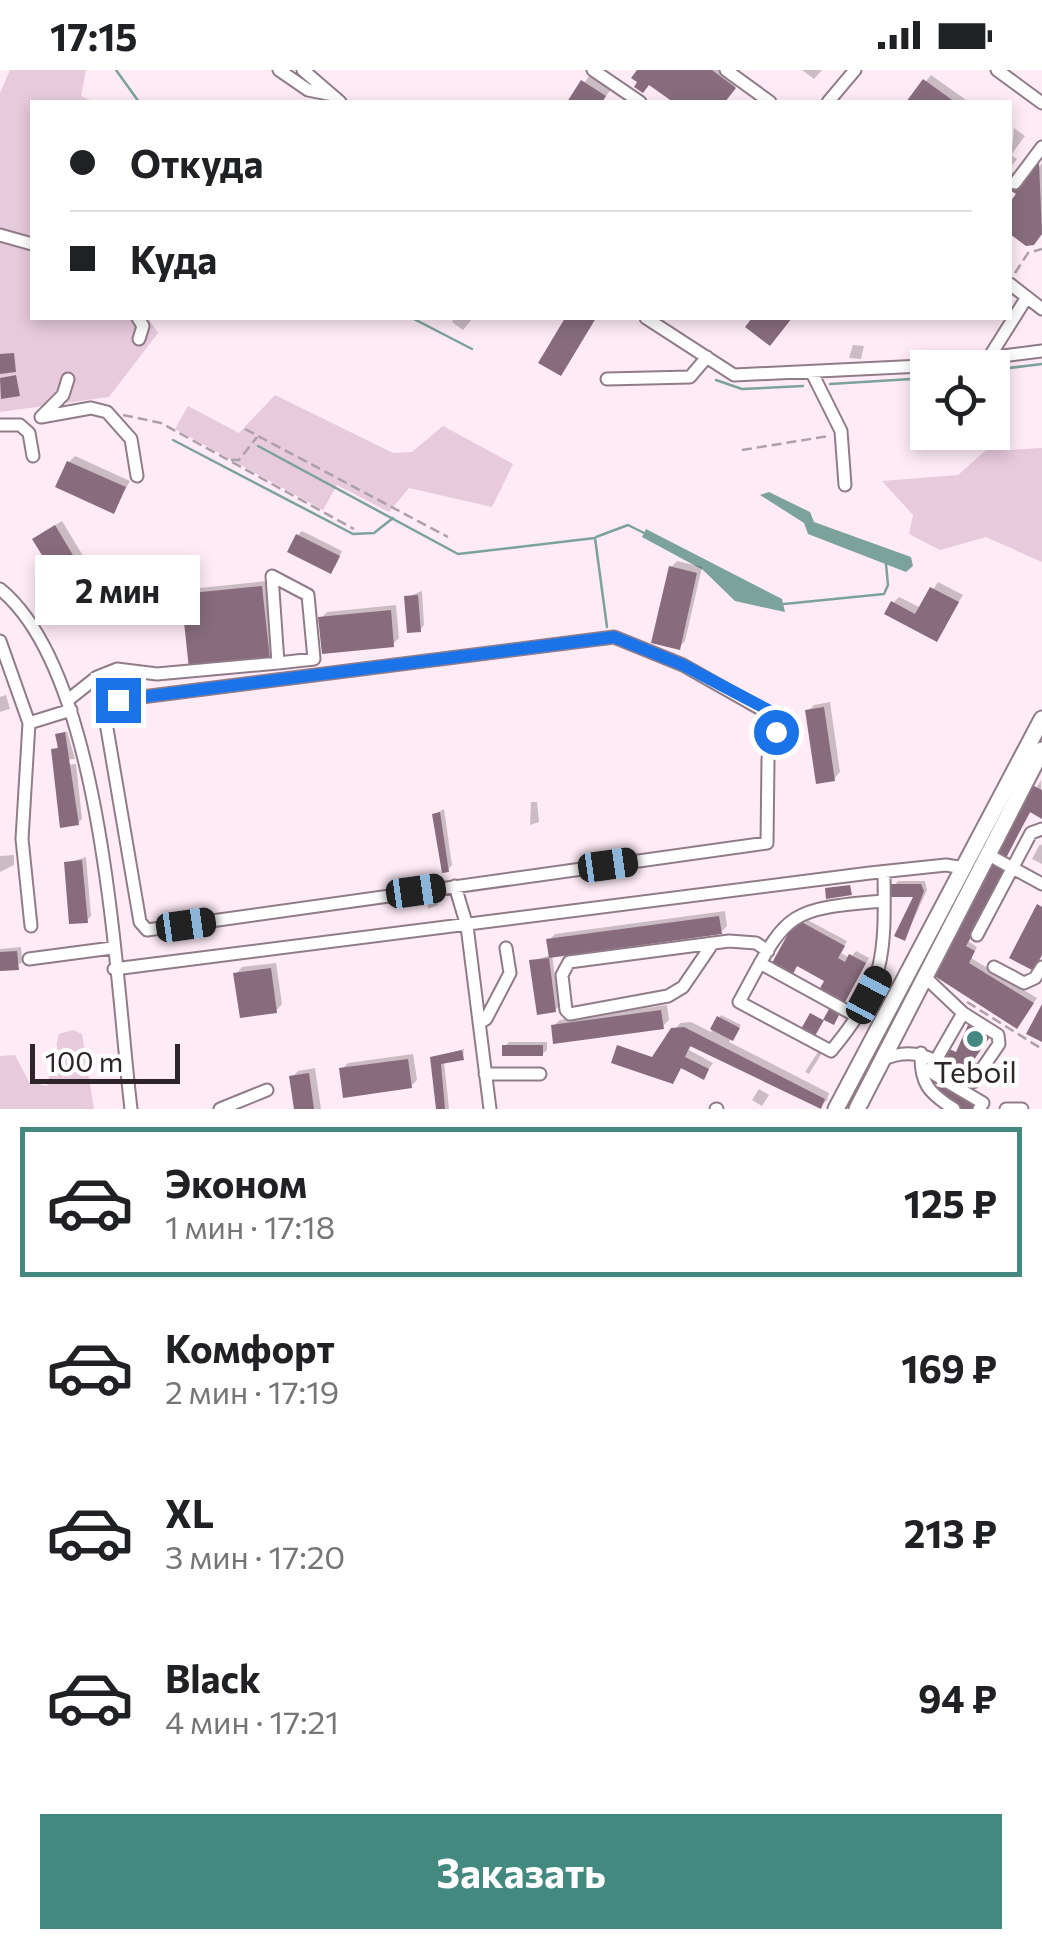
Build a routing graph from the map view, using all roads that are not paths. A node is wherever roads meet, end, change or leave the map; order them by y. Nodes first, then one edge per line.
1 (279, 70) edge
2 (302, 70) edge
3 (592, 70) edge
4 (726, 70) edge
5 (855, 70) edge
6 (998, 70) edge
7 (325, 98) edge
8 (637, 100) edge
9 (767, 100) edge
10 (830, 100) edge
11 (1042, 104) edge
12 (1042, 147) edge
13 (1014, 183) dead end
14 (0, 235) edge
15 (30, 243) edge
16 (1012, 280) edge
17 (1027, 298) junction
18 (1042, 308) edge
19 (139, 320) edge
20 (649, 320) edge
21 (139, 339) dead end
22 (994, 350) edge
23 (1042, 350) edge
24 (1010, 354) edge
25 (706, 357) junction
26 (910, 367) edge
27 (812, 373) junction
28 (68, 379) dead end
29 (607, 379) dead end
30 (0, 425) edge
31 (33, 456) dead end
32 (137, 476) dead end
33 (845, 486) dead end
34 (0, 588) edge
35 (0, 641) edge
36 (278, 663) junction
37 (14, 681) junction
38 (0, 686) edge
39 (70, 705) junction
40 (1042, 719) edge
41 (29, 723) junction
42 (1042, 750) edge
43 (1038, 769) edge
44 (1042, 829) edge
45 (987, 854) junction
46 (964, 868) junction
47 (1012, 868) junction
48 (884, 872) junction
49 (1042, 884) edge
50 (455, 886) junction
51 (884, 901) junction
52 (30, 926) dead end
53 (467, 926) junction
54 (977, 935) dead end
55 (714, 943) junction
56 (112, 948) junction
57 (506, 948) dead end
58 (768, 951) junction
59 (29, 959) dead end
60 (760, 963) junction
61 (1042, 967) edge
62 (994, 968) dead end
63 (114, 969) junction
64 (925, 977) junction
65 (962, 1013) junction
66 (858, 1017) junction
67 (479, 1023) junction
68 (921, 1053) junction
69 (882, 1060) junction
70 (934, 1060) junction
71 (485, 1074) junction
72 (540, 1074) dead end
73 (267, 1090) dead end
74 (131, 1109) edge
75 (220, 1109) edge
76 (490, 1109) edge
77 (836, 1109) edge
78 (856, 1109) edge
79 (954, 1109) edge
80 (979, 1109) edge
81 (1006, 1109) edge
82 (1022, 1109) edge

1 - 7 street
2 - 7 street
3 - 8 street
4 - 9 street
5 - 10 street
6 - 11 street
12 - 13 street
14 - 15 street
16 - 17 street
17 - 18 street
17 - 22 street
19 - 21 street
20 - 25 street
23 - 24 street
25 - 27 street
25 - 29 street
26 - 27 street
27 - 33 street
28 - 32 street
30 - 31 street
34 - 39 street
35 - 37 street
36 - 36 street
36 - 39 street
37 - 38 street
37 - 41 street
39 - 41 street
39 - 56 street
40 - 46 main road
41 - 52 street
42 - 43 main road
43 - 45 main road
44 - 47 street
45 - 47 street
45 - 64 main road
46 - 48 street
46 - 77 main road
47 - 49 street
47 - 54 street
48 - 51 street
48 - 53 street
50 - 50 street
50 - 53 street
51 - 58 street
51 - 66 street
53 - 63 street
53 - 67 street
55 - 55 street
55 - 58 street
56 - 59 street
56 - 63 street
57 - 67 street
58 - 60 street
60 - 66 street
60 - 66 street
61 - 62 street
63 - 74 street
64 - 65 street
64 - 69 main road
65 - 70 street
65 - 70 street
67 - 71 street
68 - 69 street
68 - 70 street
68 - 79 street
69 - 78 main road
70 - 80 street
71 - 72 street
71 - 76 street
73 - 75 street
81 - 82 street

